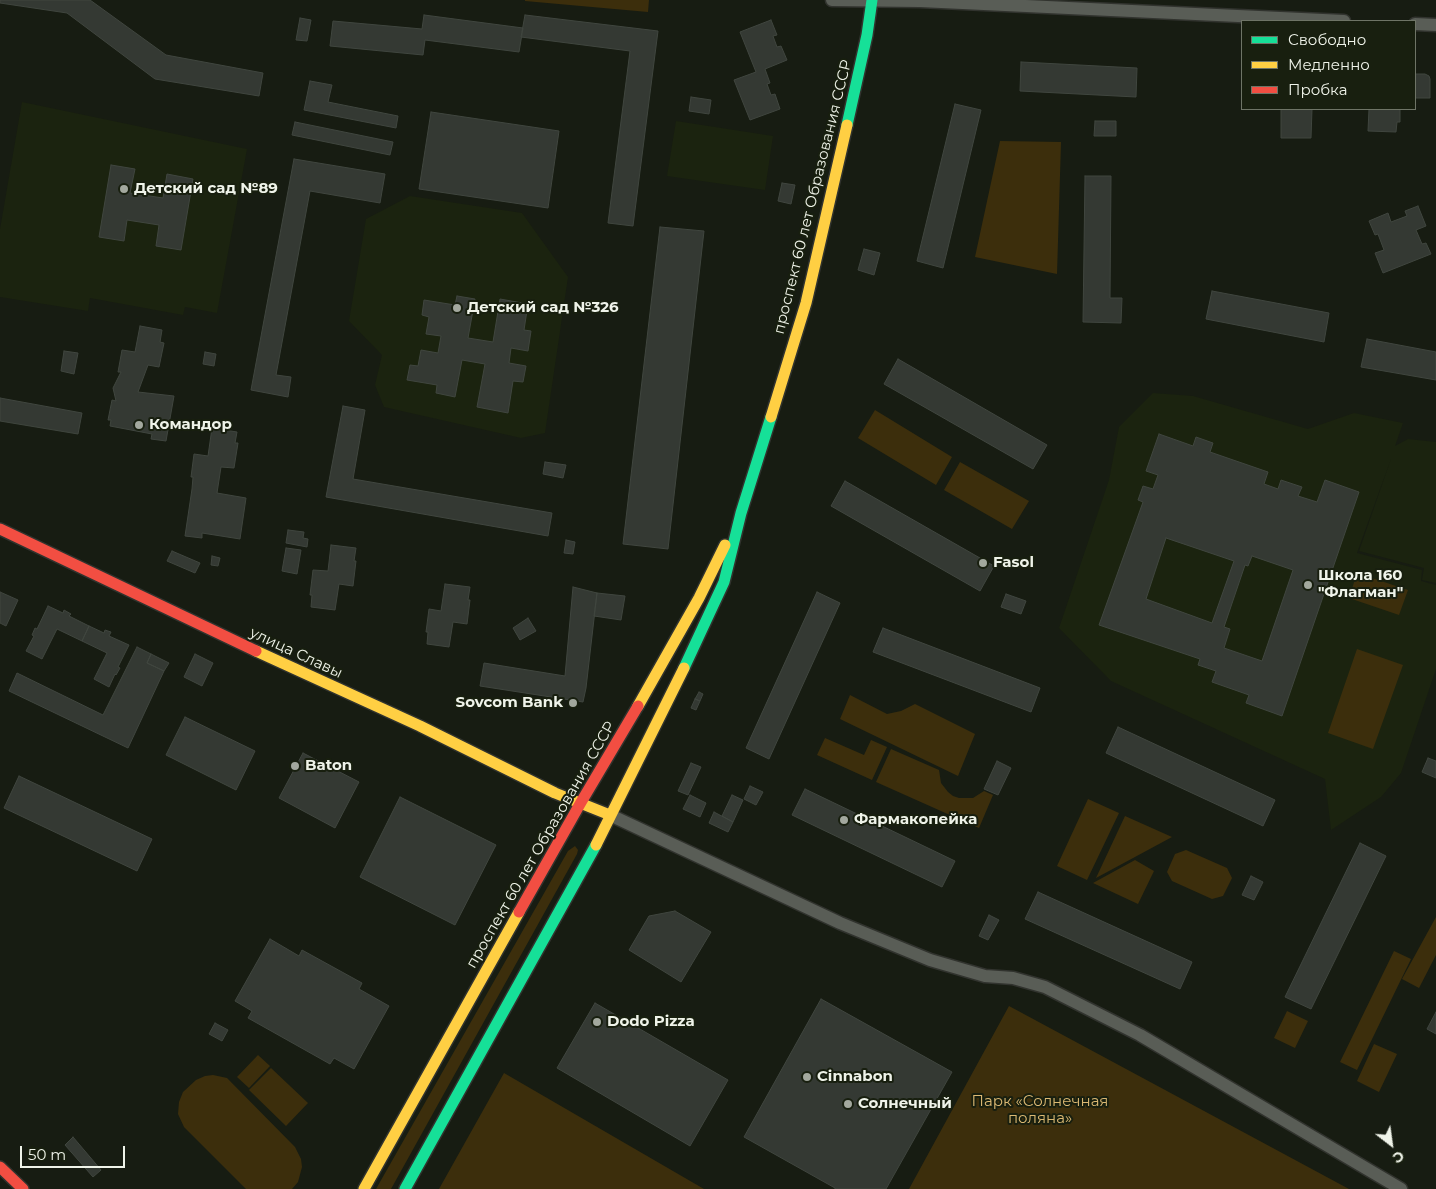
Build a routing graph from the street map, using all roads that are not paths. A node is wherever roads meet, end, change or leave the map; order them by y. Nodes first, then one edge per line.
1 (832, 0) edge
2 (872, 0) edge
3 (1324, 20) edge
4 (1416, 24) edge
5 (1436, 25) edge
6 (741, 513) junction
7 (0, 529) edge
8 (580, 804) junction
9 (610, 814) junction
10 (0, 1167) edge
11 (23, 1189) edge
12 (364, 1189) edge
13 (405, 1189) edge
14 (1401, 1189) edge

1 - 2 street
2 - 3 street
2 - 6 main road, проспект 60 лет Образования СССР
4 - 5 street
6 - 8 main road, проспект 60 лет Образования СССР
6 - 9 main road, проспект 60 лет Образования СССР
7 - 8 main road, улица Славы
8 - 9 main road, улица Славы
8 - 12 main road, проспект 60 лет Образования СССР
9 - 13 main road, проспект 60 лет Образования СССР
9 - 14 street
10 - 11 main road

